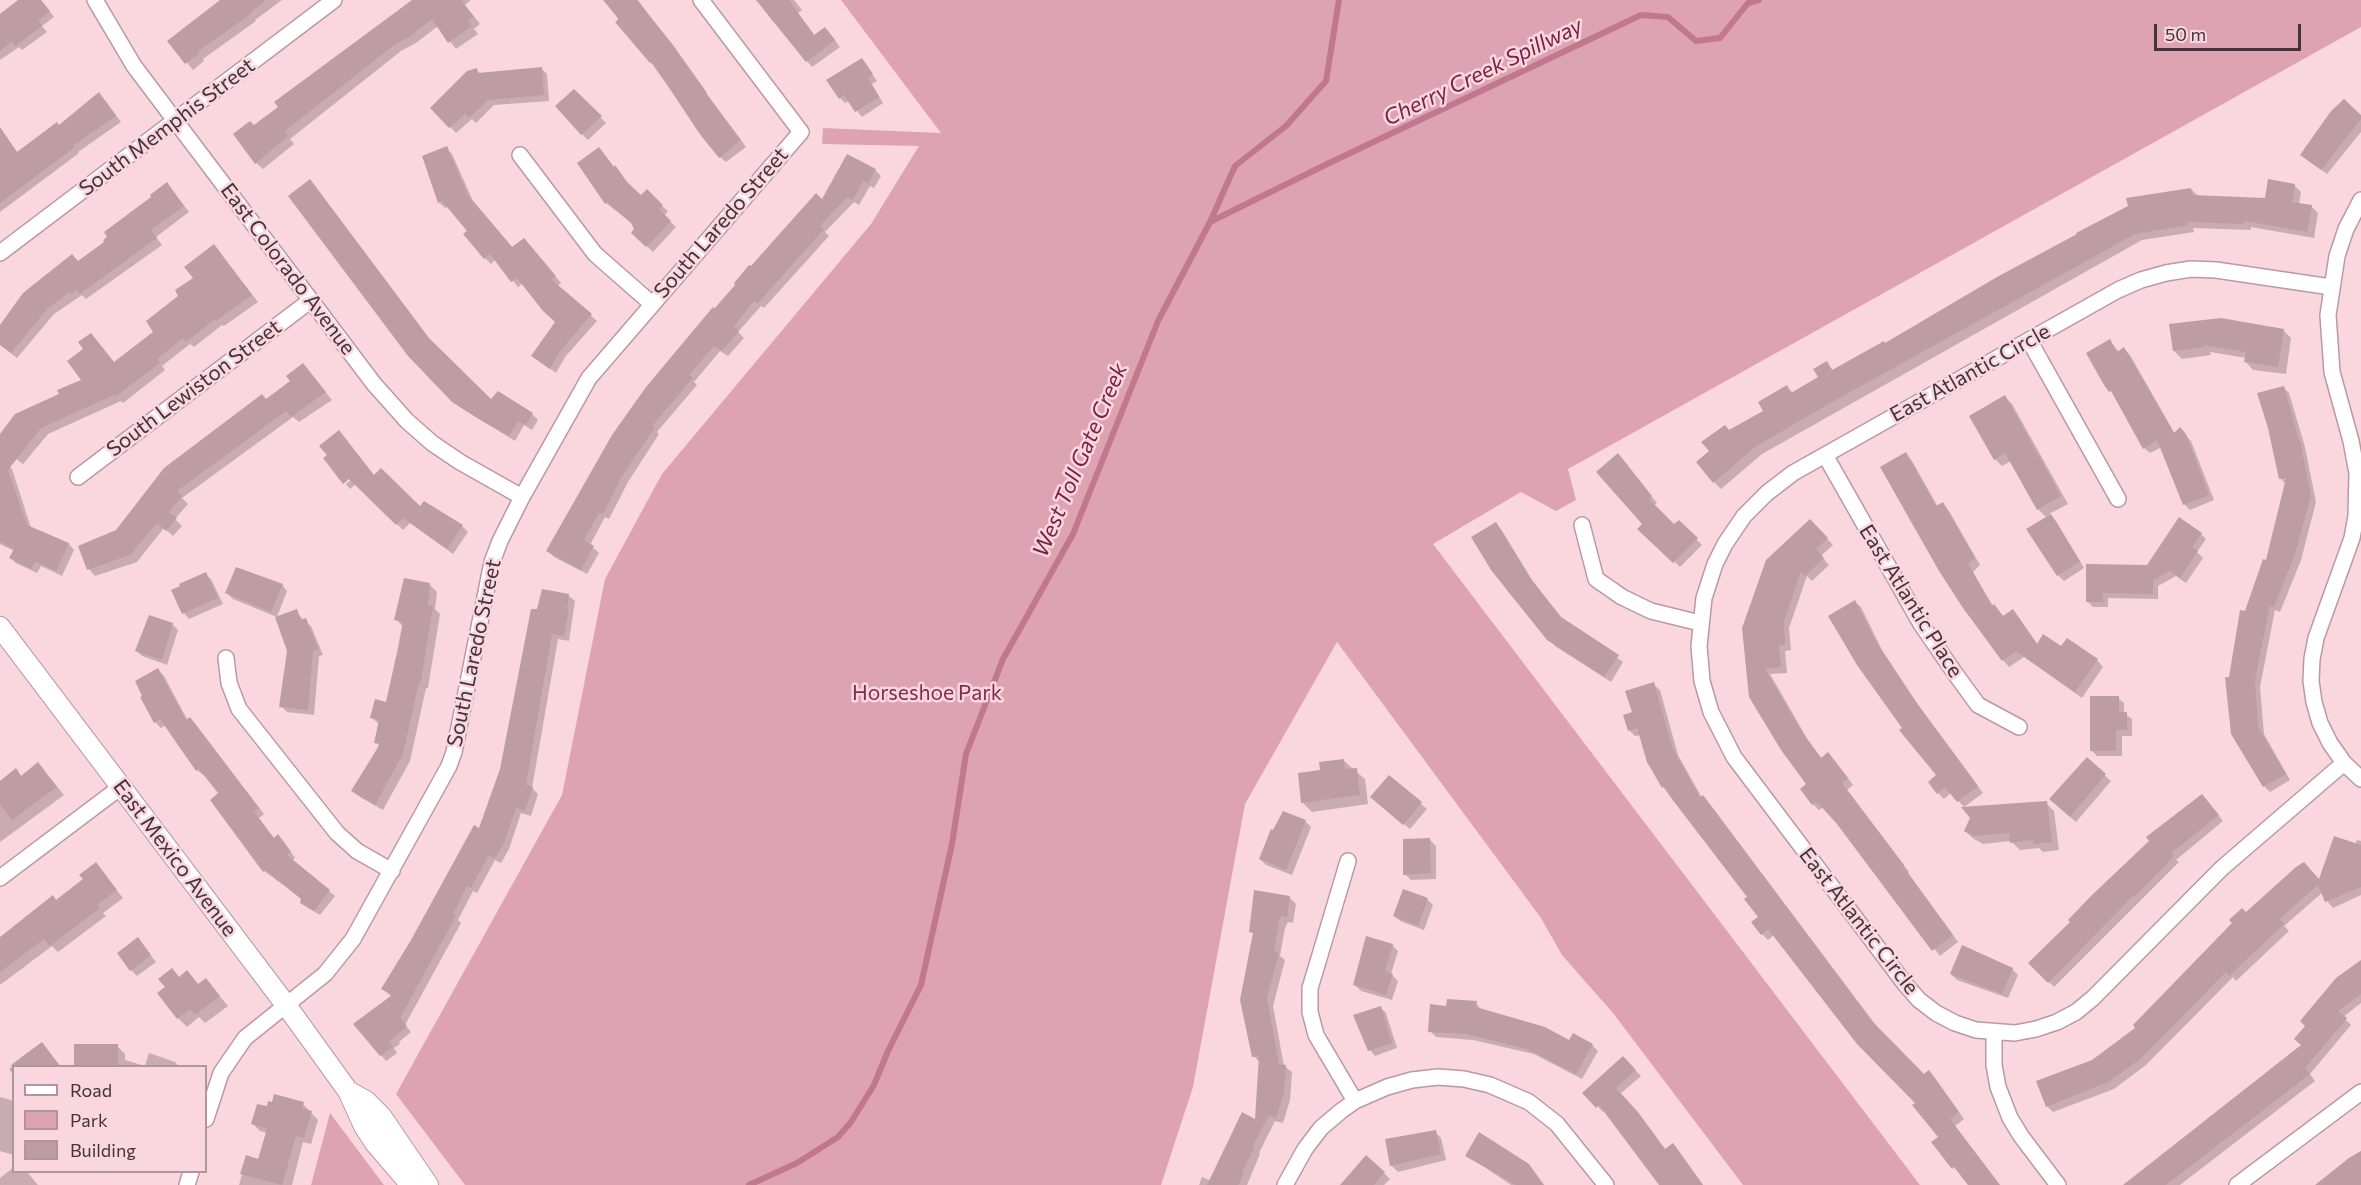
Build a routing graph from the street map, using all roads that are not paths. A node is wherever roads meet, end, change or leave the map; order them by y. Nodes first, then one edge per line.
1 (95, 0) edge
2 (334, 0) edge
3 (701, 0) edge
4 (175, 121) junction
5 (520, 156) dead end
6 (2361, 200) edge
7 (0, 253) edge
8 (2331, 287) junction
9 (311, 300) junction
10 (652, 304) junction
11 (2029, 340) junction
12 (1825, 455) junction
13 (78, 477) dead end
14 (522, 497) junction
15 (2118, 499) dead end
16 (1582, 525) dead end
17 (1700, 623) junction
18 (0, 627) edge
19 (226, 658) dead end
20 (2019, 727) dead end
21 (2344, 763) junction
22 (2361, 779) edge
23 (122, 786) junction
24 (1348, 861) dead end
25 (392, 871) junction
26 (0, 878) edge
27 (285, 1005) junction
28 (1994, 1033) junction
29 (348, 1091) junction
30 (2361, 1092) edge
31 (1355, 1101) junction
32 (207, 1116) edge
33 (411, 1185) edge
34 (428, 1185) edge
35 (1285, 1185) edge
36 (1606, 1185) edge
37 (2058, 1185) edge
38 (2237, 1185) edge

1 - 4 street, East Colorado Avenue
2 - 4 street, South Memphis Street
3 - 10 street, South Laredo Street
4 - 7 street, South Memphis Street
4 - 9 street, East Colorado Avenue
5 - 10 street
6 - 8 street
8 - 11 street, East Atlantic Circle
8 - 21 street
9 - 13 street, South Lewiston Street
9 - 14 street, East Colorado Avenue
10 - 14 street, South Laredo Street
11 - 12 street, East Atlantic Circle
11 - 15 street
12 - 17 street, East Atlantic Circle
12 - 20 street, East Atlantic Place
14 - 25 street, South Laredo Street
16 - 17 street
17 - 28 street, East Atlantic Circle
18 - 23 street, East Mexico Avenue
19 - 25 street
21 - 22 street
21 - 28 street, East Atlantic Circle
23 - 26 street
23 - 27 street, East Mexico Avenue
24 - 31 street
25 - 27 street, South Laredo Street
27 - 29 street, East Mexico Avenue
27 - 32 street, South Laredo Street
28 - 37 street
29 - 33 street, East Mexico Avenue
29 - 34 street, East Mexico Avenue
30 - 38 street
31 - 35 street
31 - 36 street

